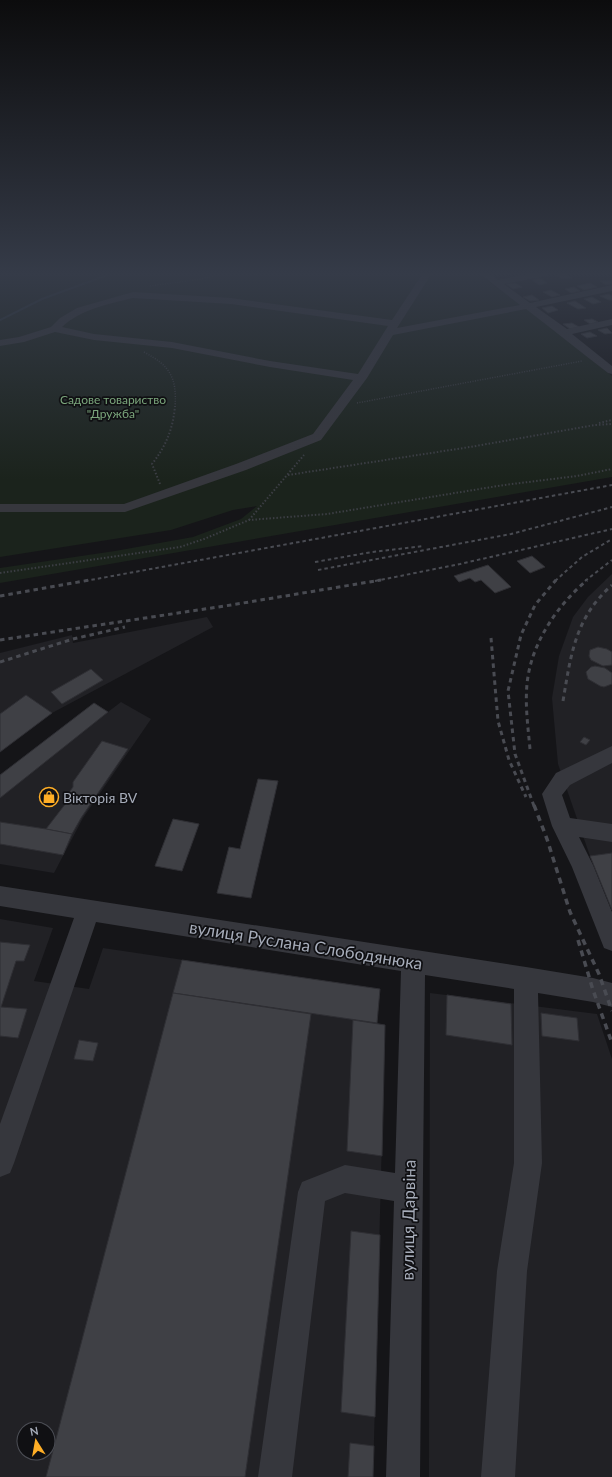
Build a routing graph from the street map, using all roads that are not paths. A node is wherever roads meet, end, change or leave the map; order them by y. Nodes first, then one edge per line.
1 (10, 342) edge
2 (138, 342) edge
3 (383, 342) edge
4 (574, 342) edge
5 (0, 344) edge
6 (607, 362) edge
7 (612, 371) edge
8 (361, 378) junction
9 (0, 508) edge
10 (612, 754) edge
11 (562, 826) junction
12 (612, 833) edge
13 (0, 896) edge
14 (89, 909) junction
15 (612, 940) edge
16 (413, 962) junction
17 (526, 979) junction
18 (612, 995) edge
19 (0, 1163) edge
20 (408, 1189) junction
21 (275, 1477) edge
22 (403, 1477) edge
23 (498, 1477) edge

1 - 5 street
2 - 8 street
3 - 8 street
4 - 6 street
6 - 7 street
8 - 9 street
10 - 11 street
11 - 12 street
11 - 15 street
13 - 14 street, вулиця Руслана Слободянюка
14 - 16 street, вулиця Руслана Слободянюка
14 - 19 street
16 - 17 street, вулиця Руслана Слободянюка
16 - 20 street, вулиця Дарвіна
17 - 18 street, вулиця Руслана Слободянюка
17 - 23 street
20 - 21 street
20 - 22 street, вулиця Дарвіна

